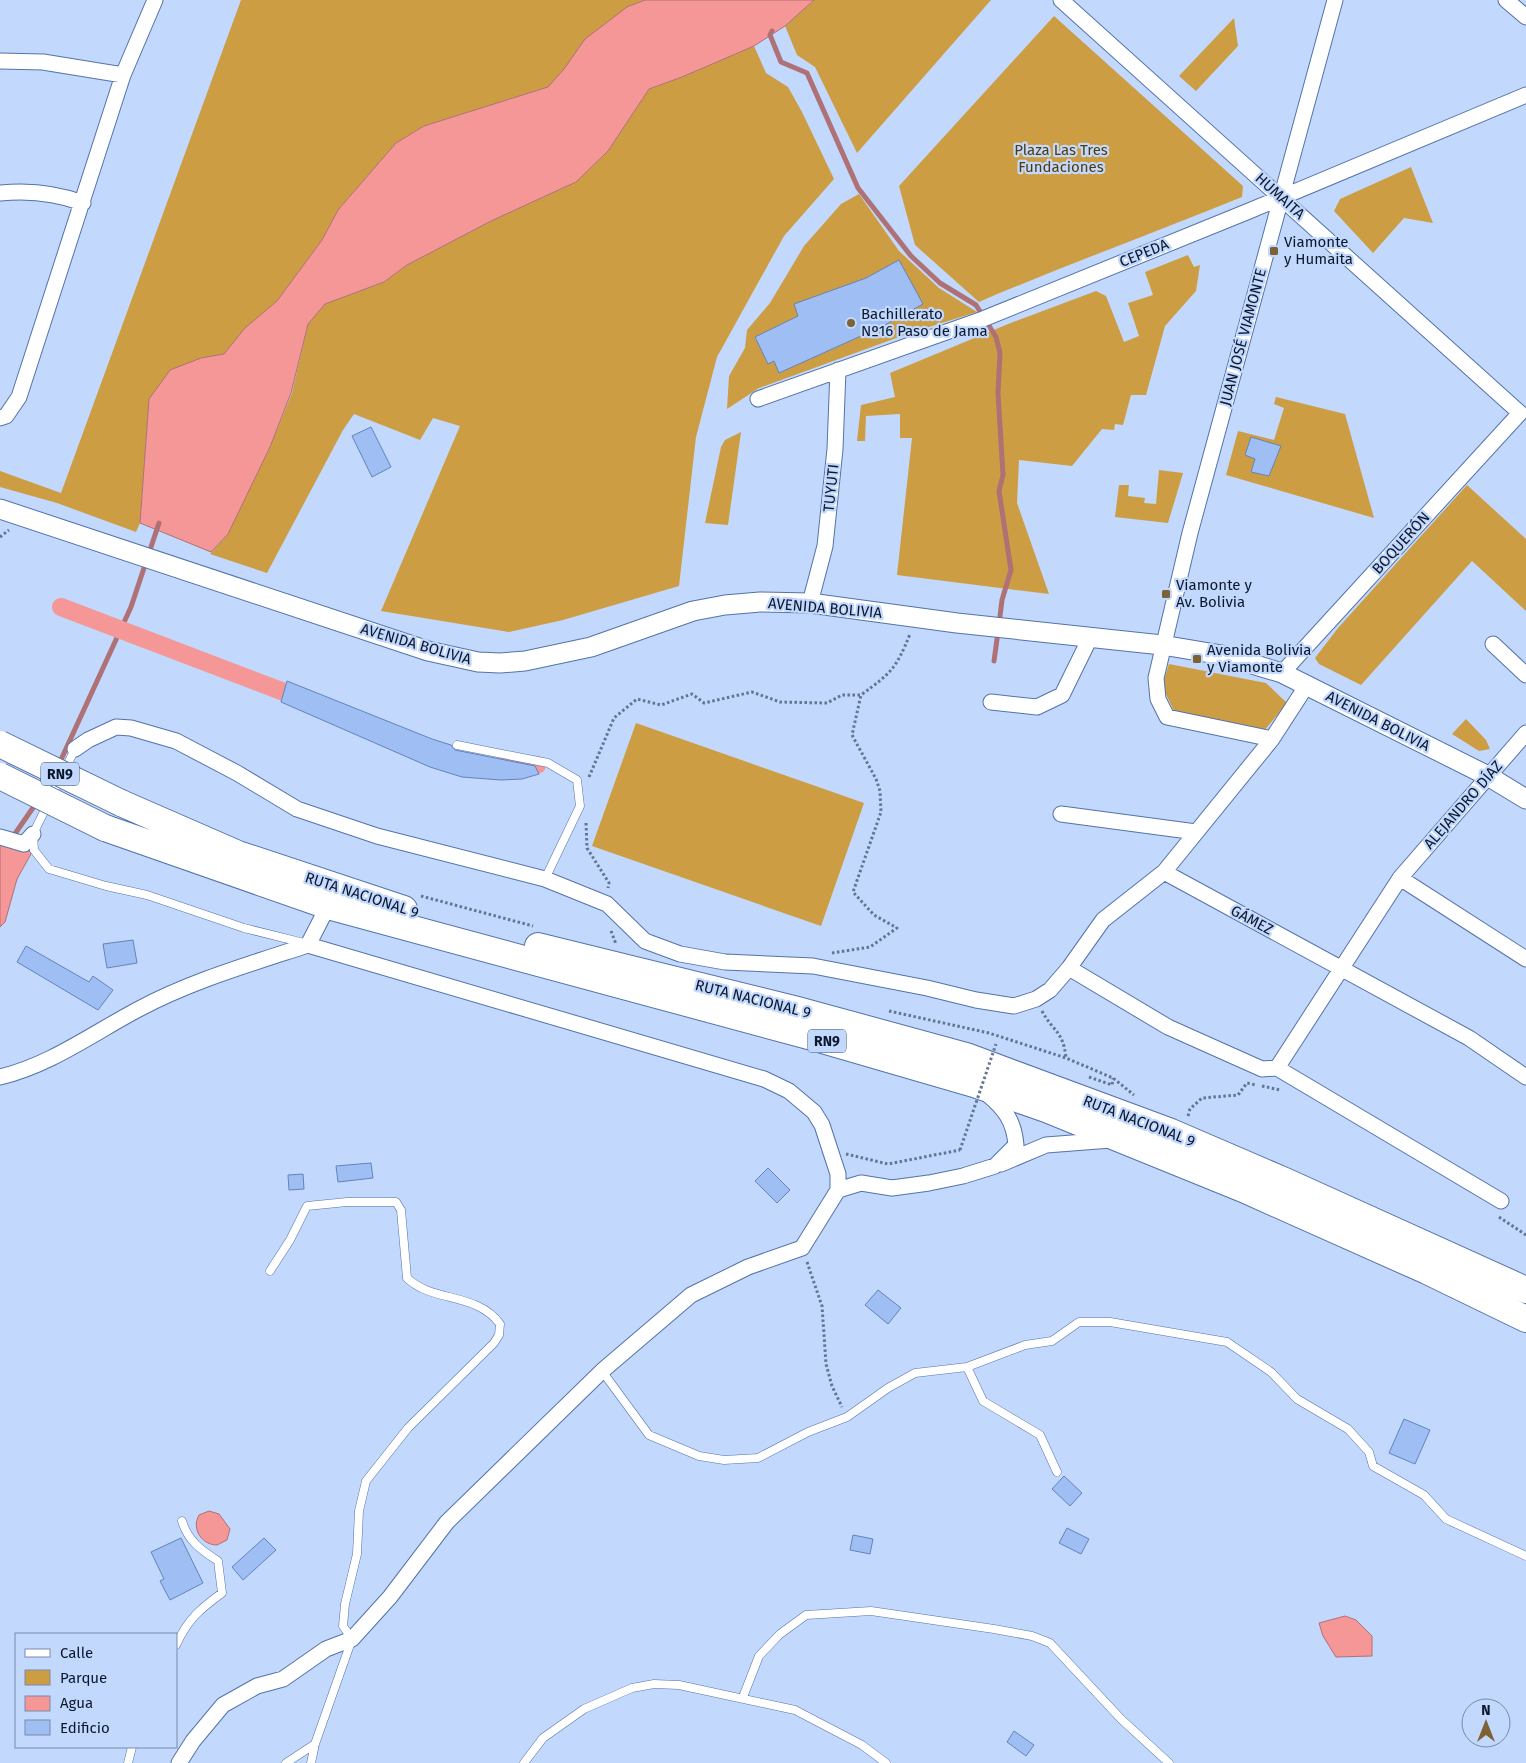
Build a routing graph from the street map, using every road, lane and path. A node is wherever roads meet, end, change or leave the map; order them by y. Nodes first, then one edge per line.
1 (155, 0) edge
2 (1061, 0) edge
3 (1335, 0) edge
4 (1506, 0) edge
5 (1526, 17) edge
6 (0, 61) edge
7 (123, 75) junction
8 (1526, 95) edge
9 (0, 193) edge
10 (1282, 197) junction
11 (83, 203) junction
12 (838, 370) junction
13 (758, 398) dead end
14 (1520, 413) joint
15 (0, 418) edge
16 (0, 508) edge
17 (810, 604) junction
18 (917, 617) junction
19 (1090, 638) junction
20 (1493, 644) dead end
21 (1162, 645) junction
22 (1282, 673) junction
23 (1526, 675) edge
24 (1307, 685) junction
25 (861, 695) junction
26 (991, 702) dead end
27 (1526, 733) edge
28 (1272, 739) junction
29 (0, 744) edge
30 (457, 746) dead end
31 (75, 749) joint
32 (0, 776) edge
33 (1488, 776) junction
34 (587, 782) dead end
35 (1526, 799) edge
36 (1061, 814) dead end
37 (586, 822) dead end
38 (1196, 832) junction
39 (33, 834) junction
40 (0, 837) edge
41 (1164, 872) junction
42 (1400, 878) junction
43 (545, 879) junction
44 (607, 904) junction
45 (328, 906) junction
46 (308, 945) junction
47 (618, 949) dead end
48 (1526, 959) edge
49 (813, 966) junction
50 (1069, 968) junction
51 (1340, 968) junction
52 (1036, 999) junction
53 (996, 1044) dead end
54 (1066, 1058) dead end
55 (1277, 1068) junction
56 (0, 1077) edge
57 (1526, 1077) edge
58 (1113, 1078) dead end
59 (1105, 1082) dead end
60 (974, 1084) junction
61 (1289, 1094) dead end
62 (1187, 1118) dead end
63 (1120, 1140) junction
64 (830, 1149) junction
65 (995, 1166) junction
66 (838, 1190) junction
67 (1498, 1208) joint
68 (1526, 1235) edge
69 (802, 1248) junction
70 (270, 1271) dead end
71 (1526, 1290) edge
72 (1526, 1319) edge
73 (967, 1367) junction
74 (602, 1371) junction
75 (847, 1417) junction
76 (1058, 1472) dead end
77 (182, 1521) dead end
78 (1526, 1556) edge
79 (352, 1639) junction
80 (178, 1641) edge
81 (743, 1698) junction
82 (315, 1744) junction
83 (132, 1748) edge
84 (128, 1763) edge
85 (179, 1763) edge
86 (286, 1763) edge
87 (311, 1763) edge
88 (524, 1763) edge
89 (886, 1763) edge
90 (1169, 1763) edge

1 - 7 street
2 - 10 street, HUMAITA
3 - 10 street, JUAN JOSÉ VIAMONTE
4 - 5 street
6 - 7 street
7 - 11 street
8 - 10 street, CEPEDA
9 - 11 street
10 - 12 street, CEPEDA
10 - 14 street, HUMAITA
10 - 21 street, JUAN JOSÉ VIAMONTE
11 - 15 street
12 - 13 street, CEPEDA
12 - 17 street, TUYUTI
14 - 22 street, BOQUERÓN
16 - 17 street, AVENIDA BOLIVIA
17 - 18 street, AVENIDA BOLIVIA
18 - 19 street, AVENIDA BOLIVIA
18 - 25 path
19 - 21 street, AVENIDA BOLIVIA
19 - 26 street
20 - 23 street
21 - 22 street, AVENIDA BOLIVIA
21 - 28 street, JUAN JOSÉ VIAMONTE
22 - 24 street, AVENIDA BOLIVIA
24 - 28 street
24 - 33 street, AVENIDA BOLIVIA
25 - 34 path
25 - 49 path
27 - 33 street, ALEJANDRO DÍAZ
28 - 38 street
29 - 71 highway, RUTA NACIONAL 9 / RN9, bridge
30 - 43 lane
31 - 39 lane
31 - 43 street
32 - 45 highway, RUTA NACIONAL 9 / RN9, bridge
33 - 35 street, AVENIDA BOLIVIA
33 - 42 street, ALEJANDRO DÍAZ
36 - 38 street
37 - 44 path
38 - 41 street
39 - 40 street
39 - 46 lane
41 - 50 street
41 - 51 street, GÁMEZ
42 - 48 street
42 - 51 street, ALEJANDRO DÍAZ
43 - 44 street
44 - 47 path
44 - 49 street
45 - 46 street
45 - 60 highway, RUTA NACIONAL 9 / RN9
46 - 56 street
46 - 64 street
49 - 52 street
50 - 52 street
50 - 55 street
51 - 55 street, ALEJANDRO DÍAZ
51 - 57 street, GÁMEZ
52 - 54 path
53 - 64 path, bridge
55 - 67 street
58 - 59 path
60 - 63 highway, RUTA NACIONAL 9 / RN9
60 - 65 street
61 - 62 path
63 - 65 street
63 - 72 highway, RUTA NACIONAL 9 / RN9
64 - 66 street
65 - 66 street
66 - 69 street
67 - 68 path
69 - 74 street
69 - 75 path
70 - 79 lane
73 - 75 lane
73 - 76 lane
73 - 78 lane
74 - 75 lane
74 - 79 street
77 - 80 lane
79 - 82 lane
79 - 85 street
81 - 88 lane
81 - 89 lane
81 - 90 lane
82 - 86 lane
82 - 87 lane
83 - 84 lane

